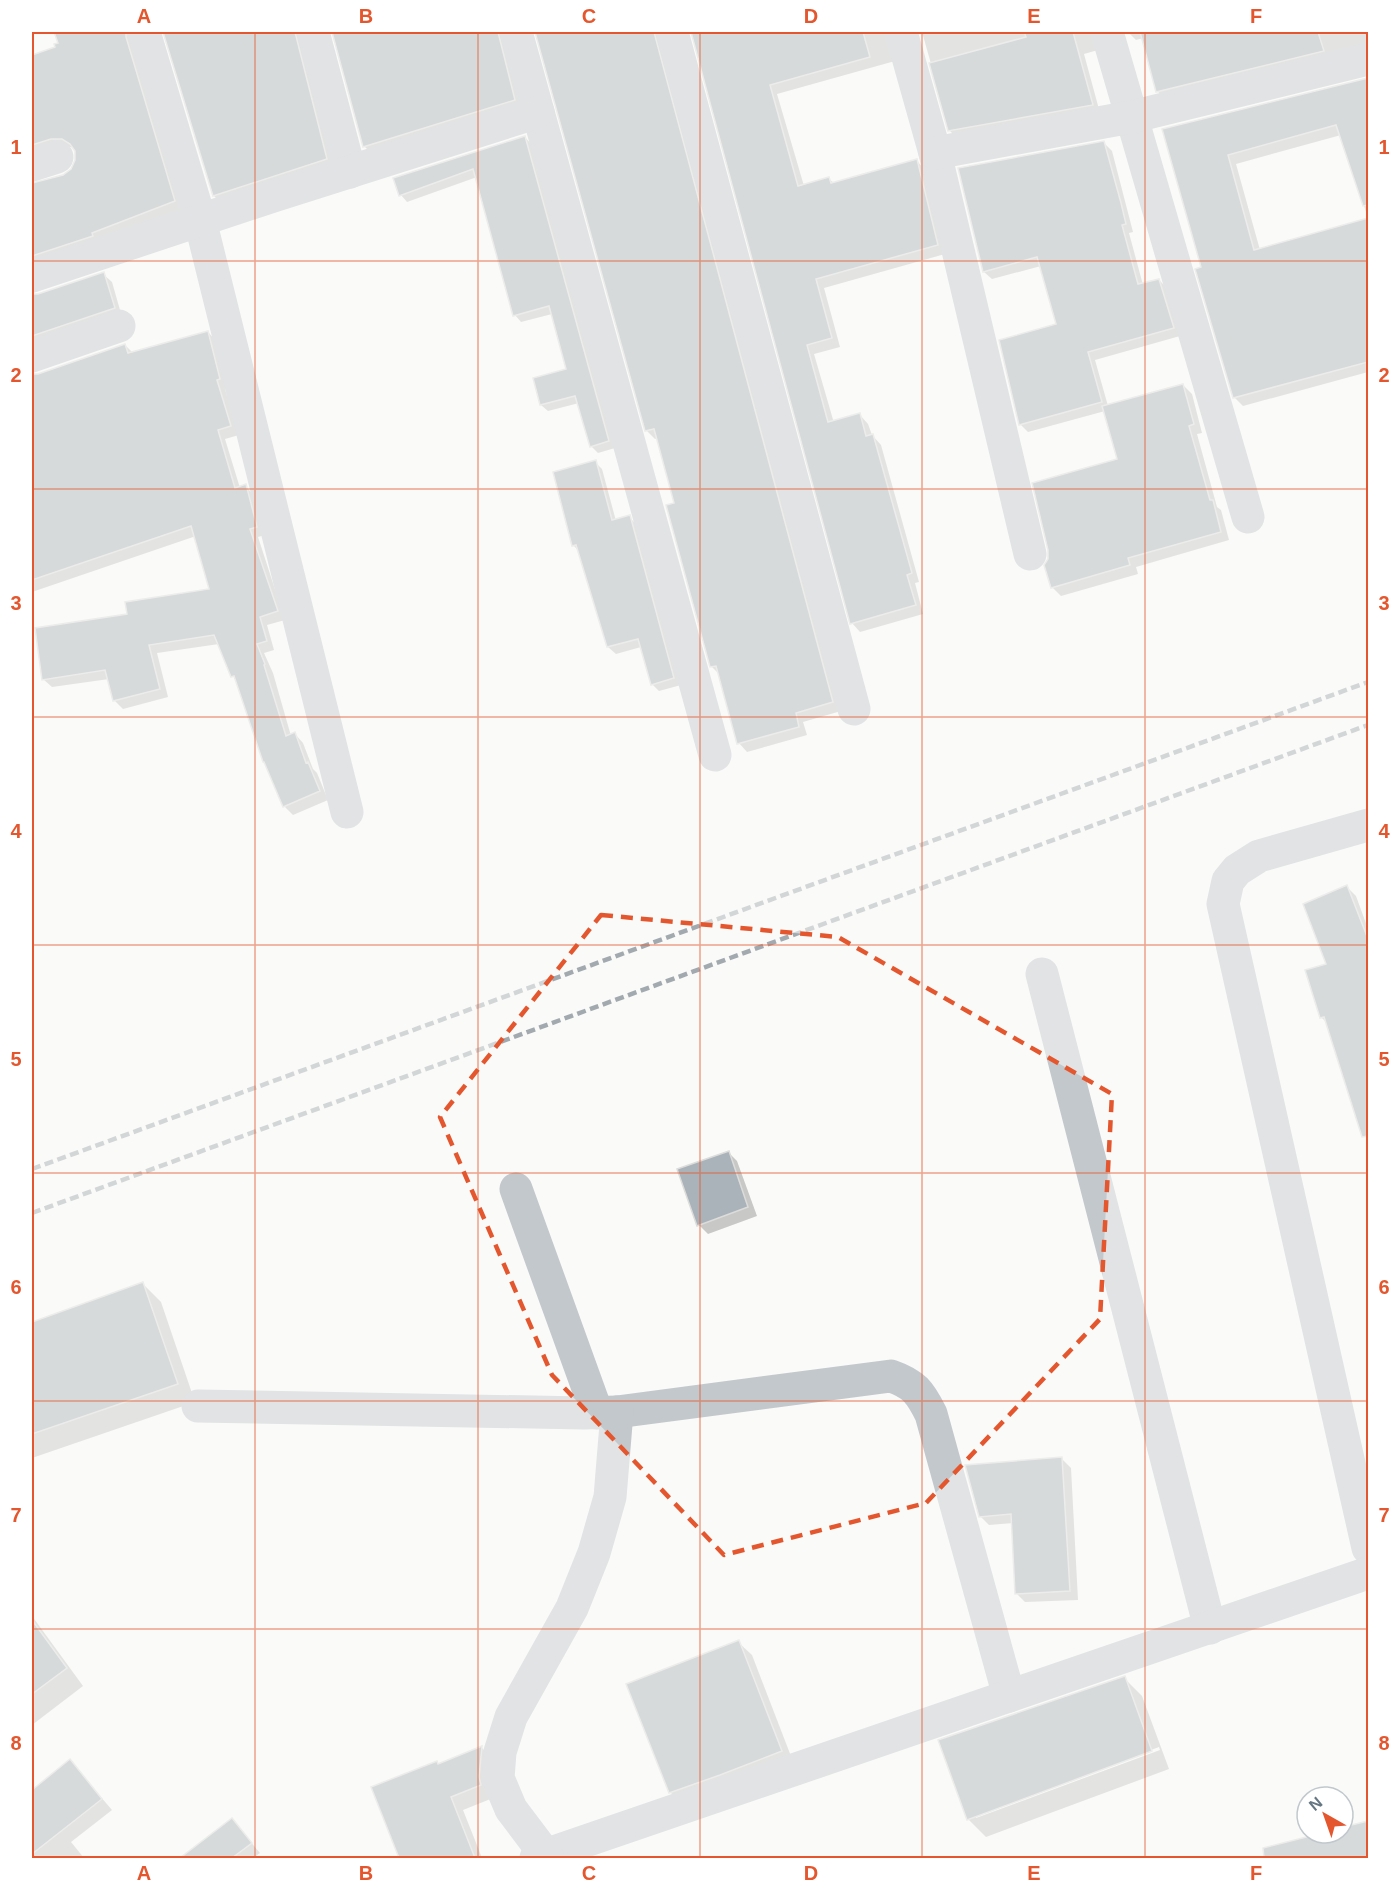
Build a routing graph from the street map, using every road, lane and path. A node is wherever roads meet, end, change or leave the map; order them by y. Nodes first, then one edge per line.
1 (144, 32) edge
2 (313, 32) edge
3 (516, 32) edge
4 (672, 32) edge
5 (901, 32) edge
6 (1107, 32) edge
7 (1368, 59) edge
8 (538, 112) junction
9 (1131, 117) junction
10 (935, 153) junction
11 (350, 172) junction
12 (201, 220) junction
13 (32, 276) edge
14 (119, 327) dead end
15 (32, 356) edge
16 (1248, 517) dead end
17 (1030, 554) dead end
18 (854, 709) dead end
19 (715, 755) dead end
20 (347, 812) dead end
21 (1368, 825) edge
22 (1042, 974) dead end
23 (516, 1189) dead end
24 (198, 1406) dead end
25 (607, 1412) junction
26 (1368, 1548) edge
27 (1368, 1573) edge
28 (1209, 1628) junction
29 (1009, 1696) junction
30 (543, 1857) edge

1 - 12 street
2 - 11 street
3 - 8 street
4 - 18 street
5 - 10 street
6 - 9 street
7 - 9 street
8 - 11 street
8 - 19 street
9 - 10 street
9 - 16 street
10 - 17 street
11 - 12 street
12 - 13 street
12 - 20 street
14 - 15 street
21 - 26 street
22 - 28 street
23 - 25 street
24 - 25 street
25 - 29 street
25 - 30 street
27 - 28 street
28 - 29 street
29 - 30 street

